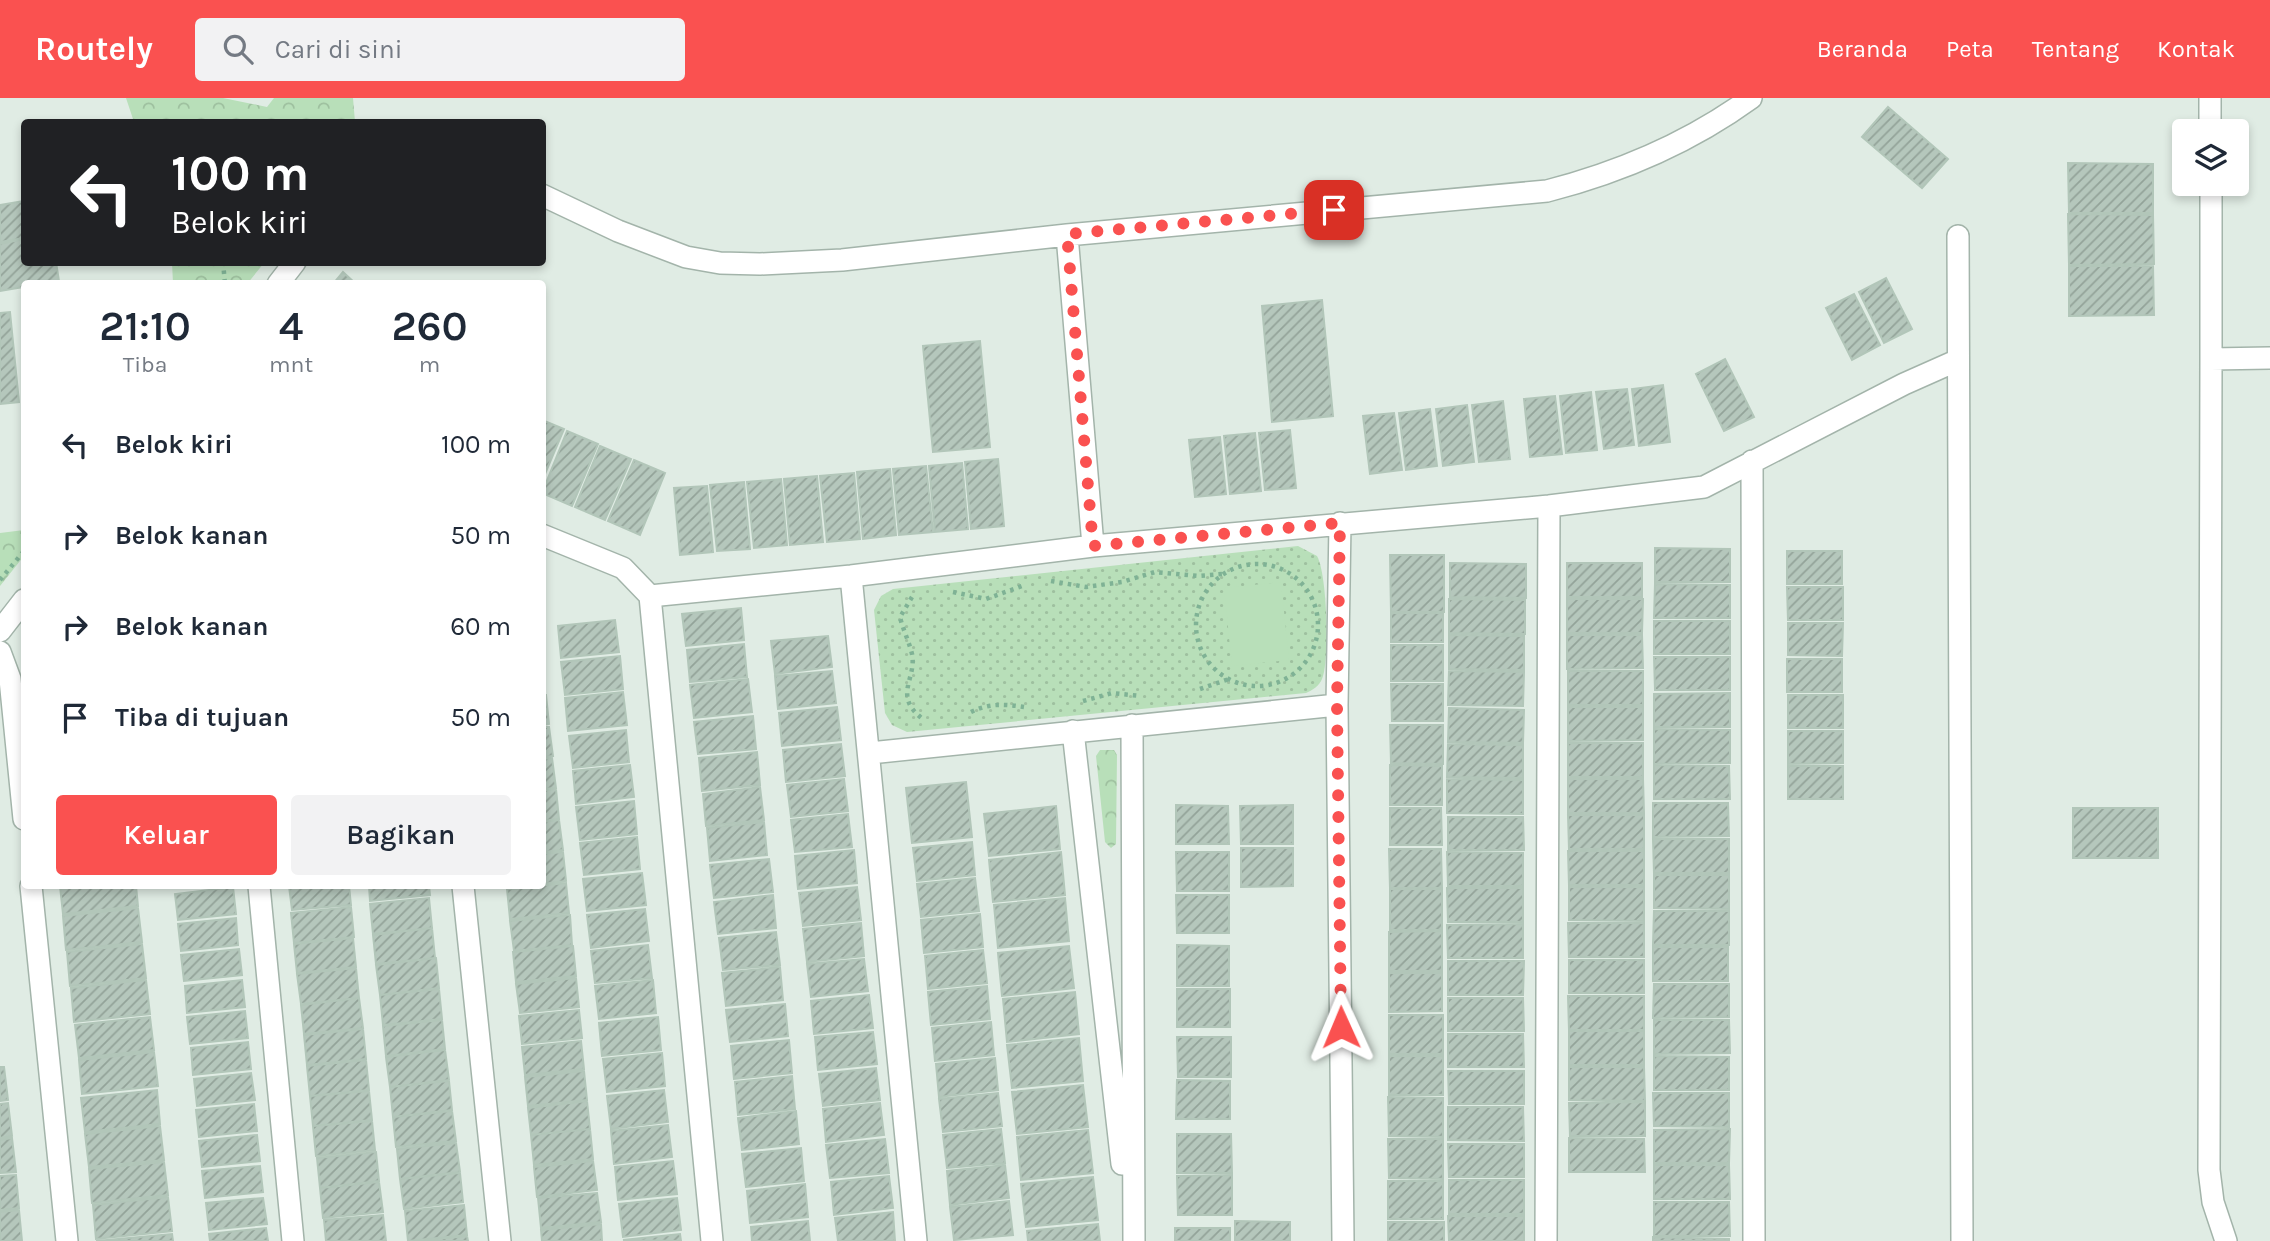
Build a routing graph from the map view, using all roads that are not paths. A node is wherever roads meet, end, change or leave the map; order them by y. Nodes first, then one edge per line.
1 (1751, 98) edge
2 (2210, 98) edge
3 (2210, 119) edge
4 (2211, 196) edge
5 (546, 197) edge
6 (1067, 234) junction
7 (1958, 236) dead end
8 (292, 266) edge
9 (281, 280) edge
10 (2270, 358) edge
11 (2211, 359) junction
12 (1958, 360) junction
13 (1752, 461) junction
14 (1549, 506) junction
15 (1340, 523) junction
16 (546, 537) edge
17 (1093, 546) junction
18 (851, 576) junction
19 (650, 596) junction
20 (21, 604) edge
21 (0, 631) edge
22 (0, 652) edge
23 (1337, 705) junction
24 (1132, 725) junction
25 (1073, 731) junction
26 (870, 753) junction
27 (21, 789) edge
28 (31, 889) edge
29 (259, 889) edge
30 (463, 889) edge
31 (67, 1241) edge
32 (293, 1241) edge
33 (500, 1241) edge
34 (712, 1241) edge
35 (916, 1241) edge
36 (1133, 1241) edge
37 (1343, 1241) edge
38 (1546, 1241) edge
39 (1754, 1241) edge
40 (1962, 1241) edge
41 (2226, 1241) edge

1 - 6 street
2 - 3 street
4 - 11 street
5 - 6 street
6 - 17 street
7 - 12 street
8 - 9 street
10 - 11 street
11 - 41 street
12 - 13 street
12 - 40 street
13 - 14 street
13 - 39 street
14 - 15 street
14 - 38 street
15 - 17 street
15 - 23 street
16 - 19 street
17 - 18 street
18 - 19 street
18 - 26 street
19 - 34 street
20 - 21 street
22 - 27 street
23 - 24 street
23 - 37 street
24 - 25 street
24 - 36 street
25 - 26 street
25 - 36 street
26 - 35 street
28 - 31 street
29 - 32 street
30 - 33 street

